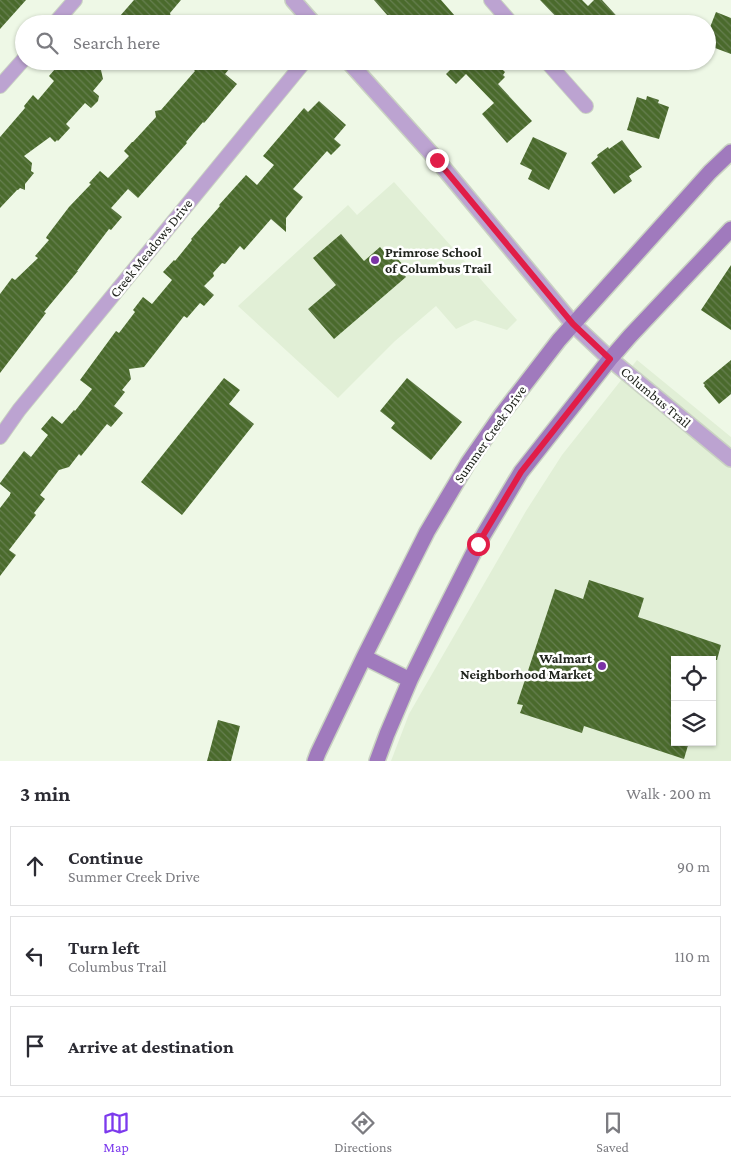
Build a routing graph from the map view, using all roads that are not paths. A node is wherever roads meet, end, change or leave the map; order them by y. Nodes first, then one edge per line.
1 (75, 0) edge
2 (293, 0) edge
3 (491, 0) edge
4 (62, 15) edge
5 (306, 15) edge
6 (504, 15) edge
7 (15, 69) edge
8 (298, 70) edge
9 (356, 70) edge
10 (554, 70) edge
11 (0, 86) edge
12 (586, 106) dead end
13 (731, 152) edge
14 (731, 230) edge
15 (573, 324) junction
16 (610, 359) junction
17 (0, 437) edge
18 (731, 459) edge
19 (364, 657) junction
20 (410, 680) junction
21 (315, 761) edge
22 (377, 761) edge

1 - 4 street
2 - 5 street
3 - 6 street
7 - 11 street
8 - 17 street, Creek Meadows Drive
9 - 15 street, Columbus Trail
10 - 12 street
13 - 15 main road, Summer Creek Drive
14 - 16 main road
15 - 16 street, Columbus Trail
15 - 19 main road, Summer Creek Drive
16 - 18 street, Columbus Trail
16 - 20 main road
19 - 20 main road
19 - 21 main road, Summer Creek Drive
20 - 22 main road

